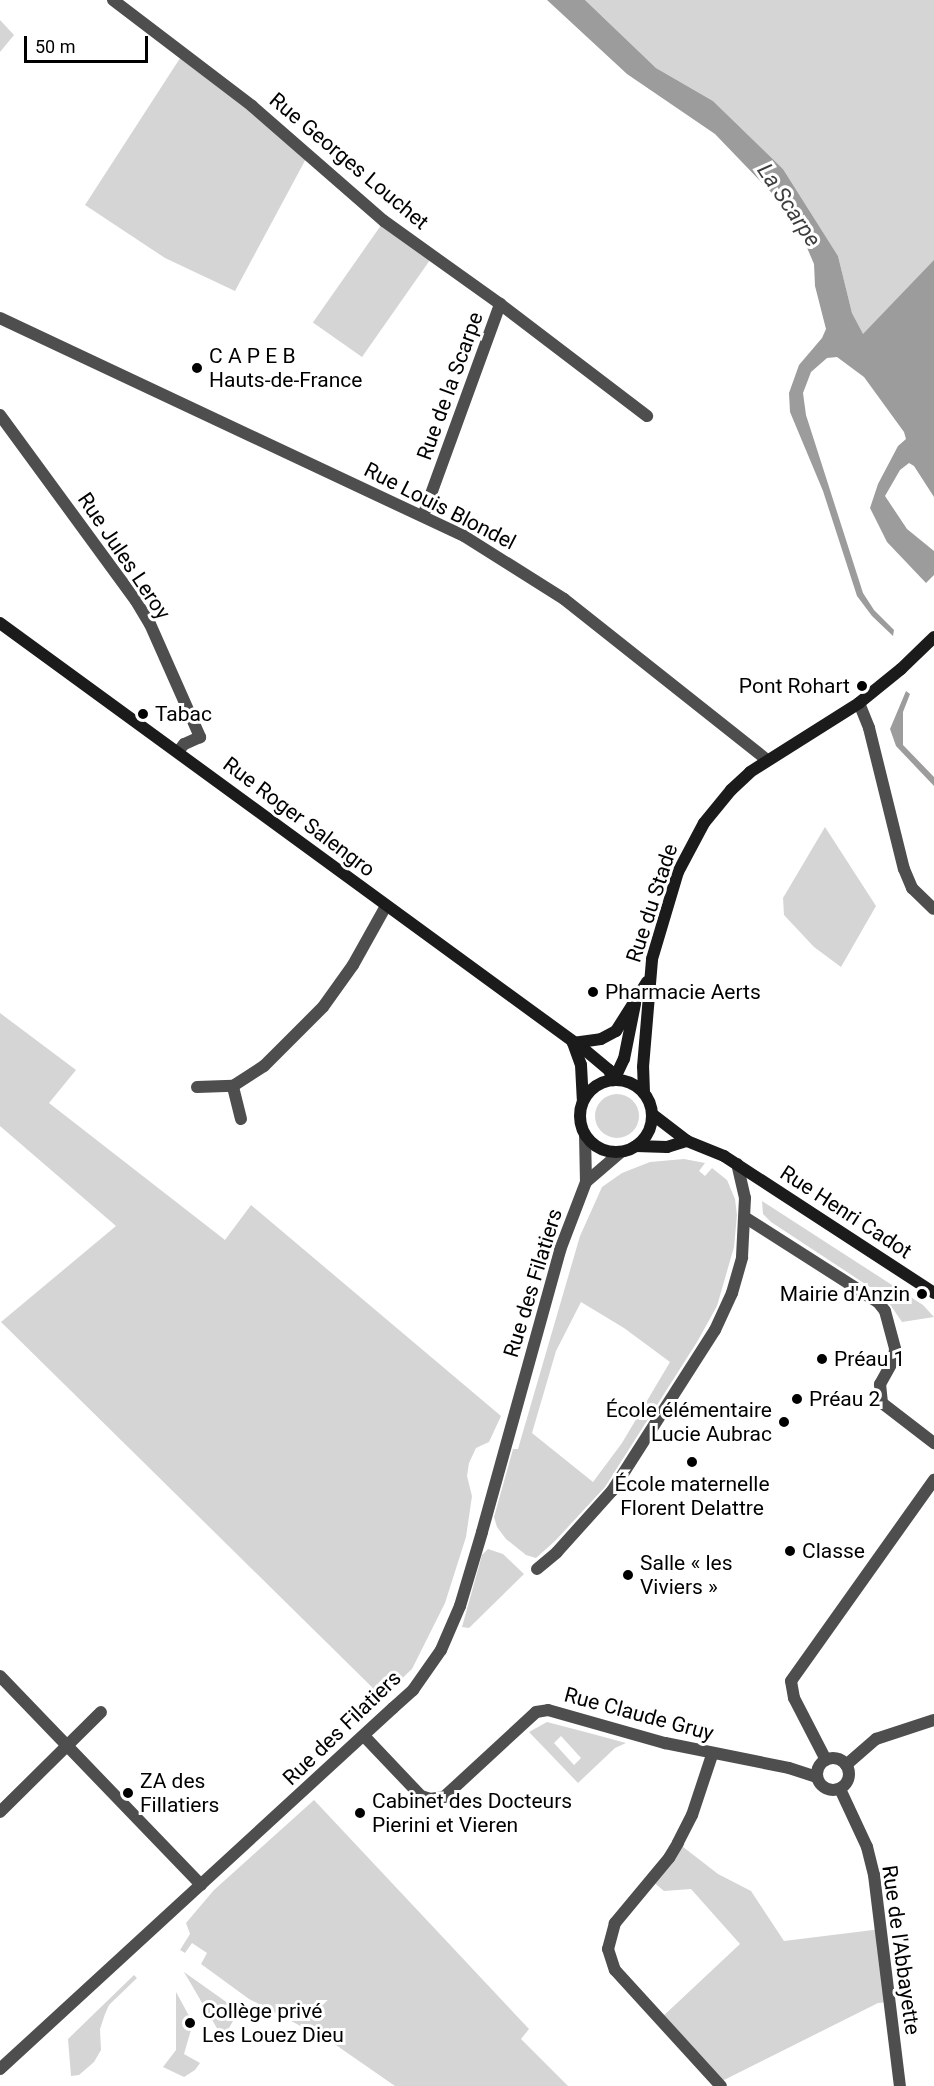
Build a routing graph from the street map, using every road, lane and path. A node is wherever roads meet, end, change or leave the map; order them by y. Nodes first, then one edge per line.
1 (113, 0) edge
2 (500, 304) junction
3 (0, 318) edge
4 (0, 415) edge
5 (647, 416) dead end
6 (423, 516) junction
7 (0, 623) edge
8 (934, 637) edge
9 (859, 703) junction
10 (178, 752) junction
11 (767, 760) junction
12 (386, 906) junction
13 (934, 909) edge
14 (648, 981) junction
15 (635, 999) junction
16 (573, 1043) junction
17 (614, 1080) junction
18 (233, 1086) junction
19 (197, 1087) dead end
20 (644, 1093) junction
21 (583, 1099) junction
22 (652, 1114) junction
23 (241, 1119) dead end
24 (585, 1136) junction
25 (687, 1141) junction
26 (636, 1146) junction
27 (621, 1152) junction
28 (737, 1164) junction
29 (586, 1182) junction
30 (746, 1218) junction
31 (934, 1293) edge
32 (934, 1443) edge
33 (934, 1480) edge
34 (537, 1569) dead end
35 (0, 1676) edge
36 (101, 1712) dead end
37 (934, 1720) edge
38 (364, 1736) junction
39 (69, 1746) junction
40 (712, 1755) junction
41 (826, 1760) junction
42 (846, 1766) junction
43 (817, 1777) junction
44 (840, 1789) junction
45 (0, 1812) edge
46 (201, 1885) junction
47 (0, 2069) edge
48 (721, 2086) edge
49 (900, 2086) edge

1 - 2 street, Rue Georges Louchet
2 - 5 street, Rue Georges Louchet
2 - 6 street, Rue de la Scarpe
3 - 6 street, Rue Louis Blondel
4 - 10 street, Rue Jules Leroy
6 - 11 street, Rue Louis Blondel
7 - 10 main road, Rue Roger Salengro
8 - 9 main road
9 - 11 main road
9 - 13 street
10 - 12 main road, Rue Roger Salengro
11 - 14 main road, Rue du Stade
12 - 16 main road, Rue Roger Salengro
12 - 18 street
14 - 15 main road, Rue du Stade
14 - 20 main road, Rue du Stade
15 - 16 main road, Rue du Stade
15 - 17 main road, Rue du Stade
16 - 17 main road, Rue Roger Salengro
16 - 21 main road
17 - 20 main road
17 - 21 main road
18 - 19 street
18 - 23 street
20 - 22 main road
21 - 24 main road
22 - 25 main road
22 - 26 main road
24 - 27 main road
24 - 29 street, Rue des Filatiers
25 - 26 main road
25 - 28 main road, Rue Henri Cadot
26 - 27 main road
27 - 29 street
28 - 30 street
28 - 31 main road, Rue Henri Cadot
29 - 38 street, Rue des Filatiers
30 - 32 street
30 - 34 street
33 - 41 street
35 - 39 street
36 - 39 street
37 - 42 street
38 - 40 street, Rue Claude Gruy
38 - 46 street, Rue des Filatiers
39 - 45 street
39 - 46 street
40 - 43 street, Rue Claude Gruy
40 - 48 street
41 - 42 street
41 - 43 street
42 - 44 street
43 - 44 street
44 - 49 street, Rue de l'Abbayette
46 - 47 street, Rue des Filatiers

